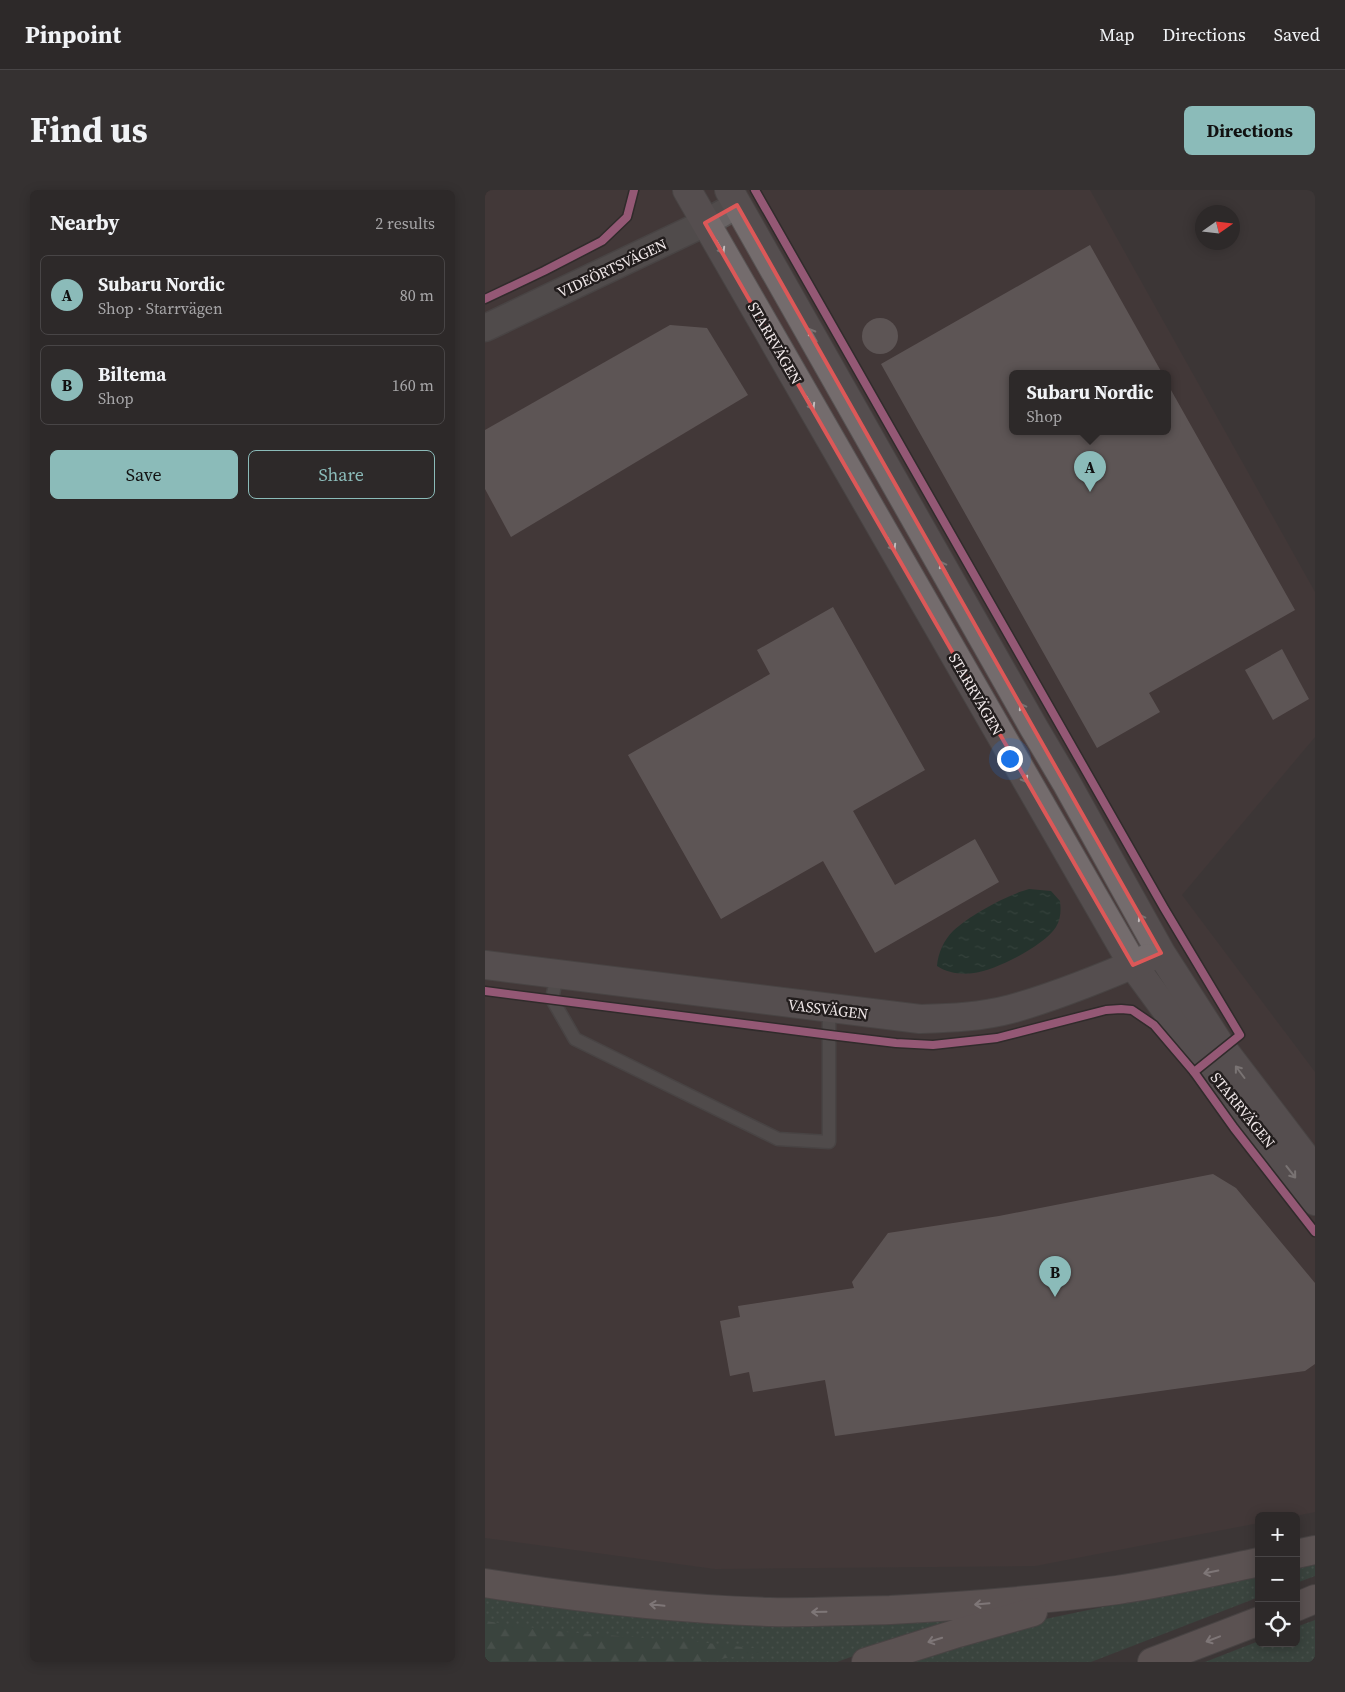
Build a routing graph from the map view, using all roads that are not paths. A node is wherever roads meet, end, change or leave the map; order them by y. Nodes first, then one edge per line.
1 (687, 190) edge
2 (733, 198) edge
3 (705, 223) junction
4 (485, 328) edge
5 (859, 418) junction
6 (829, 436) junction
7 (1067, 782) junction
8 (1037, 799) junction
9 (1161, 953) junction
10 (485, 965) edge
11 (1133, 965) junction
12 (557, 974) junction
13 (829, 1009) junction
14 (1315, 1170) edge
15 (1315, 1202) edge
16 (1315, 1550) edge
17 (1300, 1553) edge
18 (1255, 1563) edge
19 (485, 1583) edge
20 (1117, 1590) junction
21 (1315, 1599) edge
22 (1300, 1605) edge
23 (1255, 1623) edge
24 (866, 1662) edge
25 (1152, 1662) edge

1 - 3 street, STARRVÄGEN
2 - 3 street, VIDEÖRTSVÄGEN
5 -> 2 street, STARRVÄGEN
3 - 4 street, VIDEÖRTSVÄGEN
3 -> 6 street, STARRVÄGEN
5 - 6 street
7 -> 5 street, STARRVÄGEN
6 -> 8 street, STARRVÄGEN
7 - 8 street
9 -> 7 street, STARRVÄGEN
8 - 11 street, STARRVÄGEN
9 - 11 street, VASSVÄGEN
14 -> 9 street, STARRVÄGEN
10 - 12 street, VASSVÄGEN
11 - 13 street, VASSVÄGEN
11 -> 15 street, STARRVÄGEN
12 - 13 street, VASSVÄGEN
12 - 13 lane
16 - 17 highway
18 -> 20 highway
20 -> 19 highway
20 -> 24 highway
21 - 22 highway
23 -> 25 highway

